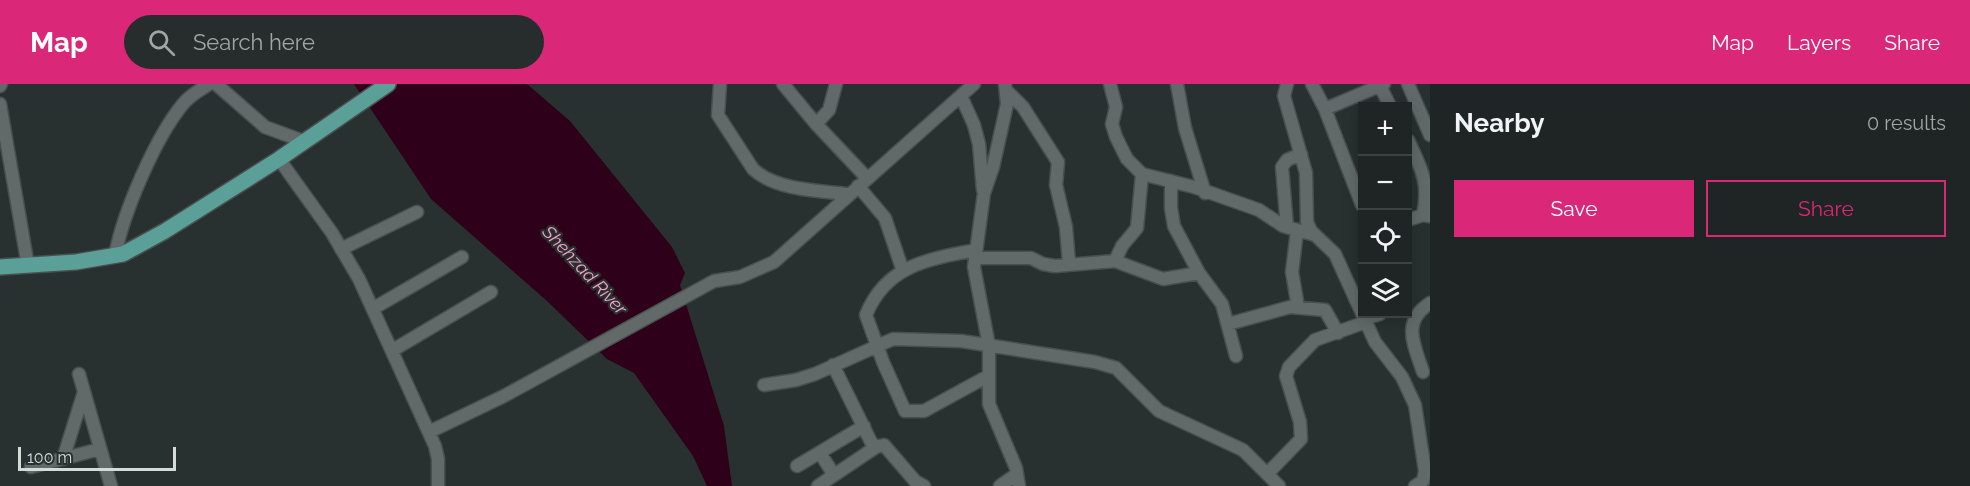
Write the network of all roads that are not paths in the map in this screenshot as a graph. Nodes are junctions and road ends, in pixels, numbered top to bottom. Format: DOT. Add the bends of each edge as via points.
graph roads {
  1 [pos="208,84"];
  2 [pos="216,84"];
  3 [pos="388,84"];
  4 [pos="720,84"];
  5 [pos="783,84"];
  6 [pos="837,84"];
  7 [pos="974,84"];
  8 [pos="1110,84"];
  9 [pos="1177,84"];
  10 [pos="1287,84"];
  11 [pos="1312,84"];
  12 [pos="1408,84"];
  13 [pos="1381,85"];
  14 [pos="1006,87"];
  15 [pos="961,96"];
  16 [pos="1388,102"];
  17 [pos="0,104"];
  18 [pos="1325,109"];
  19 [pos="816,124"];
  20 [pos="1430,135"];
  21 [pos="303,141"];
  22 [pos="1412,151"];
  23 [pos="1301,154"];
  24 [pos="279,159"];
  25 [pos="1142,174"];
  26 [pos="1171,181"];
  27 [pos="858,186"];
  28 [pos="984,192"];
  29 [pos="1206,193"];
  30 [pos="1358,195"];
  31 [pos="417,212"];
  32 [pos="1426,215"];
  33 [pos="1292,229"];
  34 [pos="1315,235"];
  35 [pos="341,249"];
  36 [pos="976,254"];
  37 [pos="115,256"];
  38 [pos="462,257"];
  39 [pos="1115,261"];
  40 [pos="1069,264"];
  41 [pos="28,266"];
  42 [pos="0,267"];
  43 [pos="903,271"];
  44 [pos="1199,273"];
  45 [pos="491,292"];
  46 [pos="1430,303"];
  47 [pos="1298,307"];
  48 [pos="374,308"];
  49 [pos="1412,309"];
  50 [pos="1370,318"];
  51 [pos="1412,318"];
  52 [pos="1365,320"];
  53 [pos="1228,324"];
  54 [pos="1338,333"];
  55 [pos="877,346"];
  56 [pos="989,346"];
  57 [pos="393,350"];
  58 [pos="1236,356"];
  59 [pos="833,365"];
  60 [pos="1423,372"];
  61 [pos="79,374"];
  62 [pos="988,376"];
  63 [pos="764,385"];
  64 [pos="84,391"];
  65 [pos="864,426"];
  66 [pos="429,432"];
  67 [pos="876,447"];
  68 [pos="100,449"];
  69 [pos="820,453"];
  70 [pos="63,459"];
  71 [pos="797,466"];
  72 [pos="31,467"];
  73 [pos="1268,473"];
  74 [pos="834,475"];
  75 [pos="1018,480"];
  76 [pos="1423,482"];
  77 [pos="111,486"];
  78 [pos="438,486"];
  79 [pos="818,486"];
  80 [pos="924,486"];
  81 [pos="1000,486"];
  82 [pos="1279,486"];
  1 -- 37 [label="street" via="189,97 173,118 123,223"];
  2 -- 21 [label="street" via="264,127"];
  3 -- 21 [label="main road"];
  4 -- 27 [label="street" via="718,115 761,176 817,191"];
  5 -- 19 [label="street"];
  6 -- 19 [label="street" via="829,110"];
  7 -- 15 [label="street"];
  8 -- 25 [label="street" via="1116,107 1112,124 1116,137 1127,159"];
  9 -- 29 [label="street" via="1185,128"];
  10 -- 23 [label="street" via="1284,96"];
  11 -- 18 [label="street"];
  12 -- 20 [label="street"];
  13 -- 16 [label="street"];
  13 -- 18 [label="street"];
  14 -- 28 [label="street" via="1002,131"];
  14 -- 40 [label="street" via="1058,162 1056,184"];
  15 -- 27 [label="street"];
  15 -- 28 [label="street" via="979,144"];
  17 -- 41 [label="street"];
  18 -- 30 [label="street"];
  19 -- 27 [label="street"];
  21 -- 24 [label="main road"];
  22 -- 32 [label="street" via="1425,180"];
  23 -- 33 [label="street" via="1282,167"];
  23 -- 34 [label="street" via="1308,188 1307,222"];
  24 -- 35 [label="street"];
  24 -- 37 [label="main road" via="165,231"];
  25 -- 26 [label="street"];
  25 -- 39 [label="street" via="1137,228"];
  26 -- 29 [label="street"];
  26 -- 44 [label="street" via="1174,226"];
  27 -- 43 [label="street" via="885,218"];
  27 -- 66 [label="street" via="774,262 740,277 714,281 483,408"];
  28 -- 36 [label="street"];
  29 -- 33 [label="street" via="1259,210"];
  31 -- 35 [label="street"];
  33 -- 34 [label="street"];
  33 -- 47 [label="street" via="1292,272"];
  34 -- 52 [label="street" via="1335,254"];
  35 -- 48 [label="street"];
  36 -- 40 [label="street"];
  36 -- 43 [label="street" via="919,262"];
  36 -- 56 [label="street" via="974,267"];
  37 -- 41 [label="main road"];
  38 -- 48 [label="street"];
  39 -- 40 [label="street"];
  39 -- 44 [label="street" via="1154,277"];
  41 -- 42 [label="main road"];
  43 -- 55 [label="street" via="878,291 866,315"];
  44 -- 53 [label="street" via="1222,304"];
  45 -- 57 [label="street"];
  46 -- 49 [label="street"];
  47 -- 53 [label="street"];
  47 -- 54 [label="street" via="1325,310"];
  48 -- 57 [label="street"];
  50 -- 52 [label="street"];
  51 -- 60 [label="street"];
  52 -- 54 [label="street"];
  52 -- 76 [label="street" via="1415,405 1425,471"];
  53 -- 58 [label="street"];
  54 -- 73 [label="street" via="1309,344 1289,367 1286,376 1301,439"];
  55 -- 56 [label="street" via="900,339"];
  55 -- 59 [label="street"];
  55 -- 62 [label="street" via="896,395 908,413 938,405"];
  56 -- 62 [label="street"];
  56 -- 73 [label="street" via="1116,368 1159,411 1243,450"];
  57 -- 66 [label="street"];
  59 -- 63 [label="street" via="796,380"];
  59 -- 65 [label="street"];
  61 -- 64 [label="street"];
  62 -- 75 [label="street" via="989,404"];
  64 -- 68 [label="street"];
  64 -- 70 [label="street"];
  65 -- 67 [label="street"];
  65 -- 69 [label="street"];
  66 -- 78 [label="street" via="438,459"];
  67 -- 74 [label="street"];
  67 -- 80 [label="street" via="884,445"];
  68 -- 70 [label="street"];
  68 -- 77 [label="street"];
  69 -- 71 [label="street"];
  69 -- 74 [label="street"];
  70 -- 72 [label="street"];
  73 -- 82 [label="street"];
  74 -- 79 [label="street"];
  75 -- 81 [label="street"];
}
